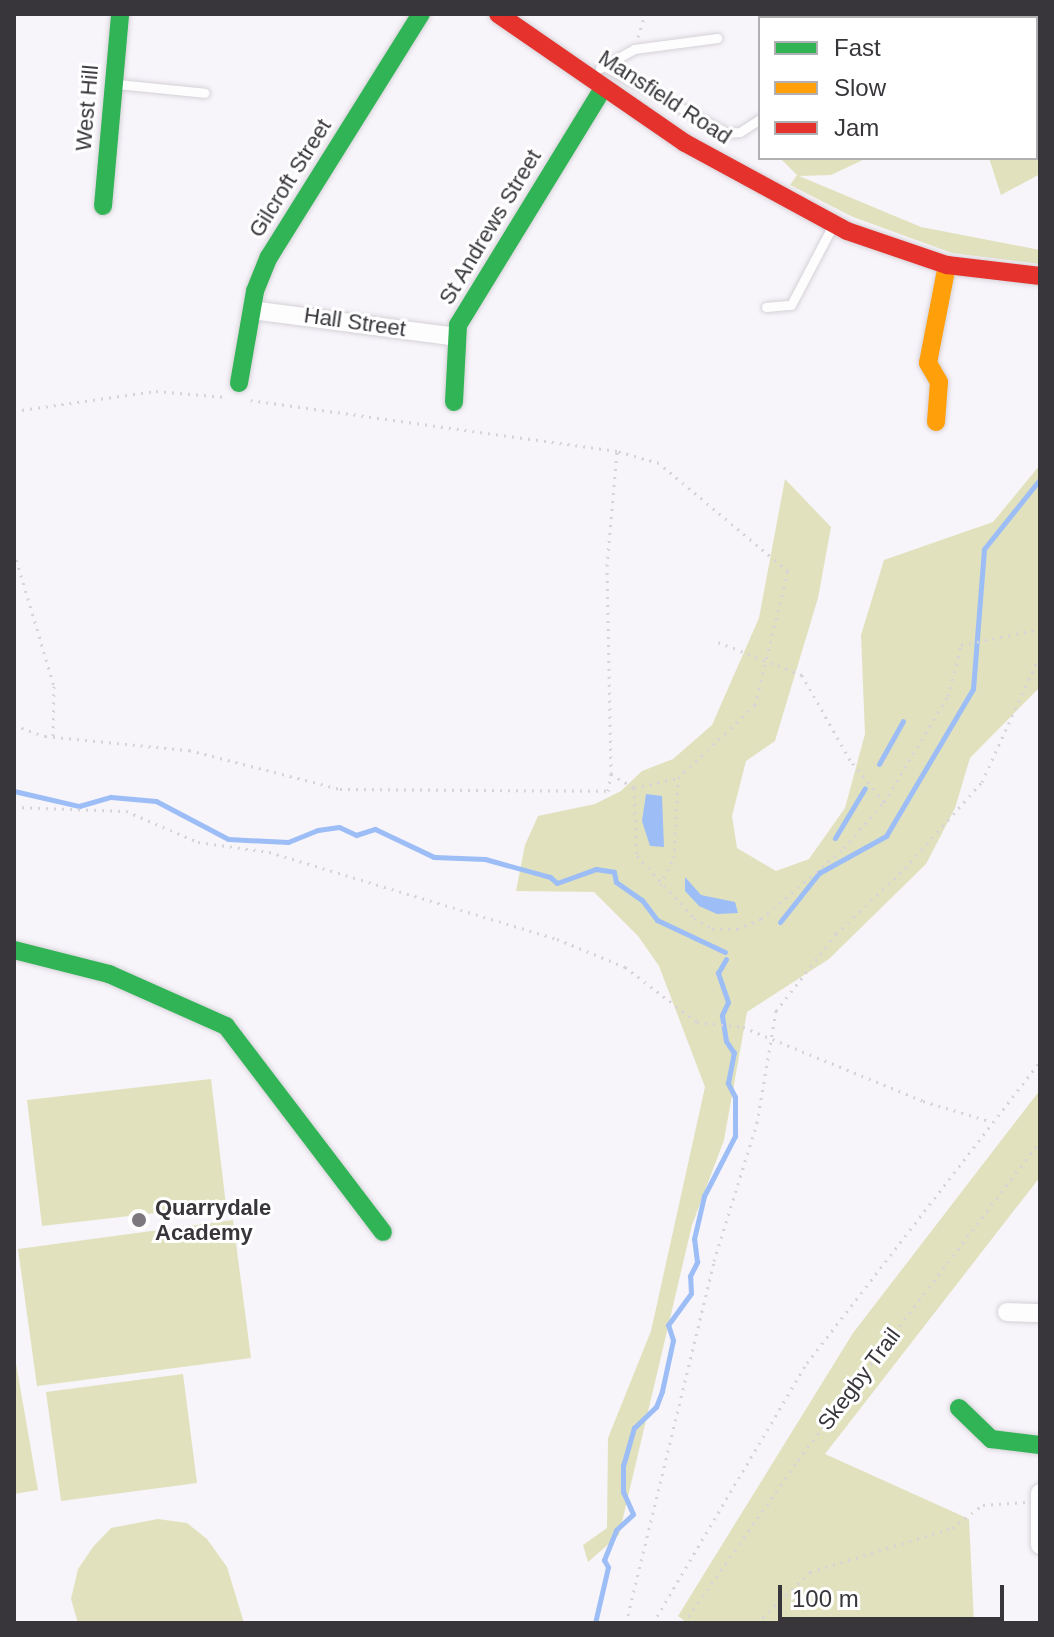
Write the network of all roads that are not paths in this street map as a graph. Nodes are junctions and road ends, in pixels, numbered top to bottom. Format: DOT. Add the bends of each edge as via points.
graph roads {
  1 [pos="120,14"];
  2 [pos="421,14"];
  3 [pos="498,14"];
  4 [pos="717,38"];
  5 [pos="604,66"];
  6 [pos="586,75"];
  7 [pos="113,84"];
  8 [pos="603,88"];
  9 [pos="205,93"];
  10 [pos="758,120"];
  11 [pos="103,206"];
  12 [pos="834,224"];
  13 [pos="947,265"];
  14 [pos="1040,276"];
  15 [pos="766,307"];
  16 [pos="252,310"];
  17 [pos="457,337"];
  18 [pos="239,383"];
  19 [pos="454,402"];
  20 [pos="936,422"];
  21 [pos="14,950"];
  22 [pos="383,1232"];
  23 [pos="1007,1312"];
  24 [pos="1040,1313"];
  25 [pos="959,1419"];
  26 [pos="1040,1445"];
  27 [pos="1039,1497"];
  28 [pos="1040,1545"];
  1 -- 7 [label="street, West Hill"];
  2 -- 16 [label="street, Gilcroft Street" via="269,257"];
  3 -- 6 [label="street, Mansfield Road"];
  4 -- 5 [label="lane" via="634,49"];
  5 -- 6 [label="lane"];
  5 -- 10 [label="lane" via="727,133 740,132"];
  6 -- 8 [label="street, Mansfield Road"];
  7 -- 9 [label="lane"];
  7 -- 11 [label="street, West Hill"];
  8 -- 12 [label="street, Mansfield Road" via="685,143"];
  8 -- 17 [label="street, St Andrews Street" via="458,325"];
  12 -- 13 [label="street, Mansfield Road"];
  12 -- 15 [label="lane" via="791,305"];
  13 -- 14 [label="street, Mansfield Road"];
  13 -- 20 [label="street" via="928,363 939,382"];
  16 -- 17 [label="street, Hall Street"];
  16 -- 18 [label="street, Gilcroft Street"];
  17 -- 19 [label="street, St Andrews Street"];
  21 -- 22 [label="street" via="109,974 226,1026"];
  23 -- 24 [label="street"];
  25 -- 26 [label="street" via="991,1439"];
  27 -- 28 [label="street"];
}
